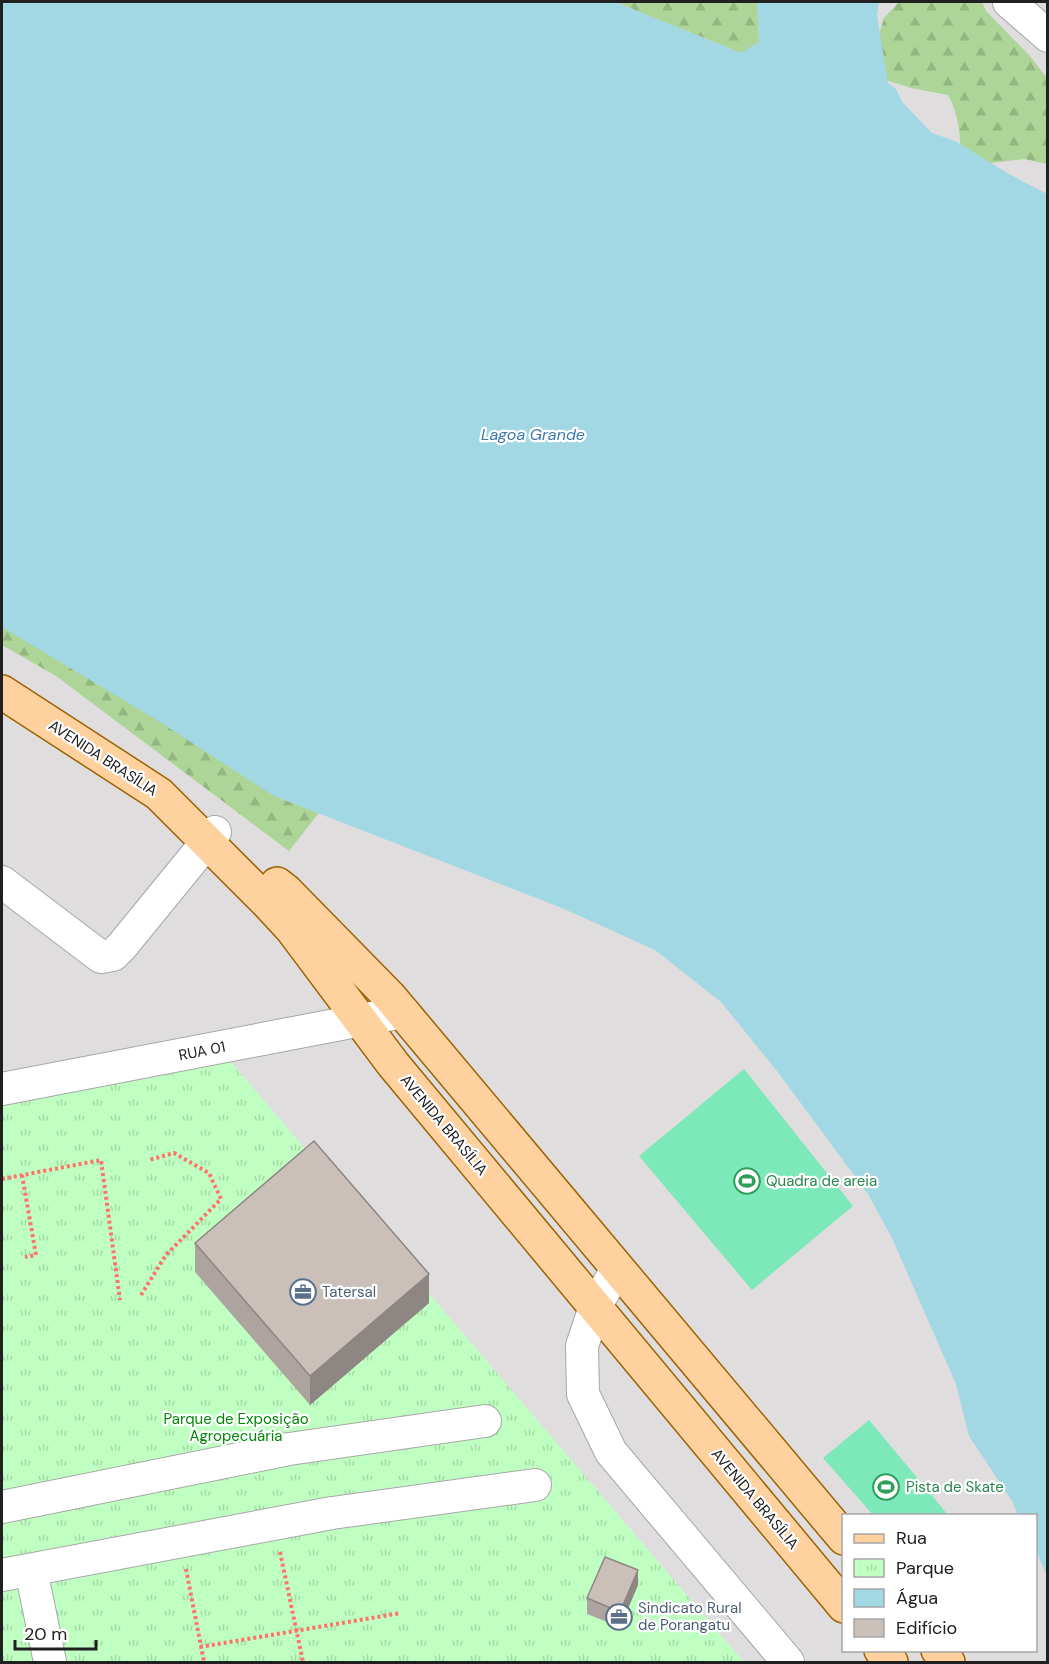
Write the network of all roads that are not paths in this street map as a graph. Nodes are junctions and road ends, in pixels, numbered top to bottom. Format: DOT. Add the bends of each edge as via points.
graph roads {
  1 [pos="1009,2"];
  2 [pos="1047,36"];
  3 [pos="2,692"];
  4 [pos="211,837"];
  5 [pos="2,882"];
  6 [pos="397,1005"];
  7 [pos="360,1021"];
  8 [pos="433,1048"];
  9 [pos="393,1064"];
  10 [pos="2,1089"];
  11 [pos="545,1183"];
  12 [pos="513,1207"];
  13 [pos="617,1269"];
  14 [pos="595,1307"];
  15 [pos="485,1421"];
  16 [pos="748,1424"];
  17 [pos="713,1448"];
  18 [pos="535,1485"];
  19 [pos="2,1507"];
  20 [pos="842,1537"];
  21 [pos="16,1572"];
  22 [pos="842,1605"];
  23 [pos="50,1662"];
  24 [pos="788,1662"];
  1 -- 2 [label="street"];
  3 -- 4 [label="main road, AVENIDA BRASÍLIA" via="159,794"];
  4 -- 5 [label="street" via="113,956 101,957"];
  4 -- 6 [label="main road" via="286,891"];
  4 -- 7 [label="main road, AVENIDA BRASÍLIA" via="292,929"];
  6 -- 7 [label="street, RUA 01"];
  6 -- 8 [label="main road"];
  7 -- 9 [label="main road, AVENIDA BRASÍLIA"];
  7 -- 10 [label="street, RUA 01"];
  8 -- 9 [label="main road"];
  8 -- 11 [label="main road"];
  9 -- 12 [label="main road, AVENIDA BRASÍLIA"];
  11 -- 12 [label="main road"];
  11 -- 13 [label="main road"];
  12 -- 14 [label="main road, AVENIDA BRASÍLIA"];
  13 -- 14 [label="street"];
  13 -- 16 [label="main road"];
  14 -- 17 [label="main road, AVENIDA BRASÍLIA"];
  14 -- 24 [label="street" via="582,1346 583,1394 611,1452"];
  15 -- 19 [label="street" via="289,1449"];
  16 -- 17 [label="main road"];
  16 -- 20 [label="main road"];
  17 -- 22 [label="main road, AVENIDA BRASÍLIA"];
  18 -- 21 [label="street" via="332,1513"];
  21 -- 23 [label="street"];
}
